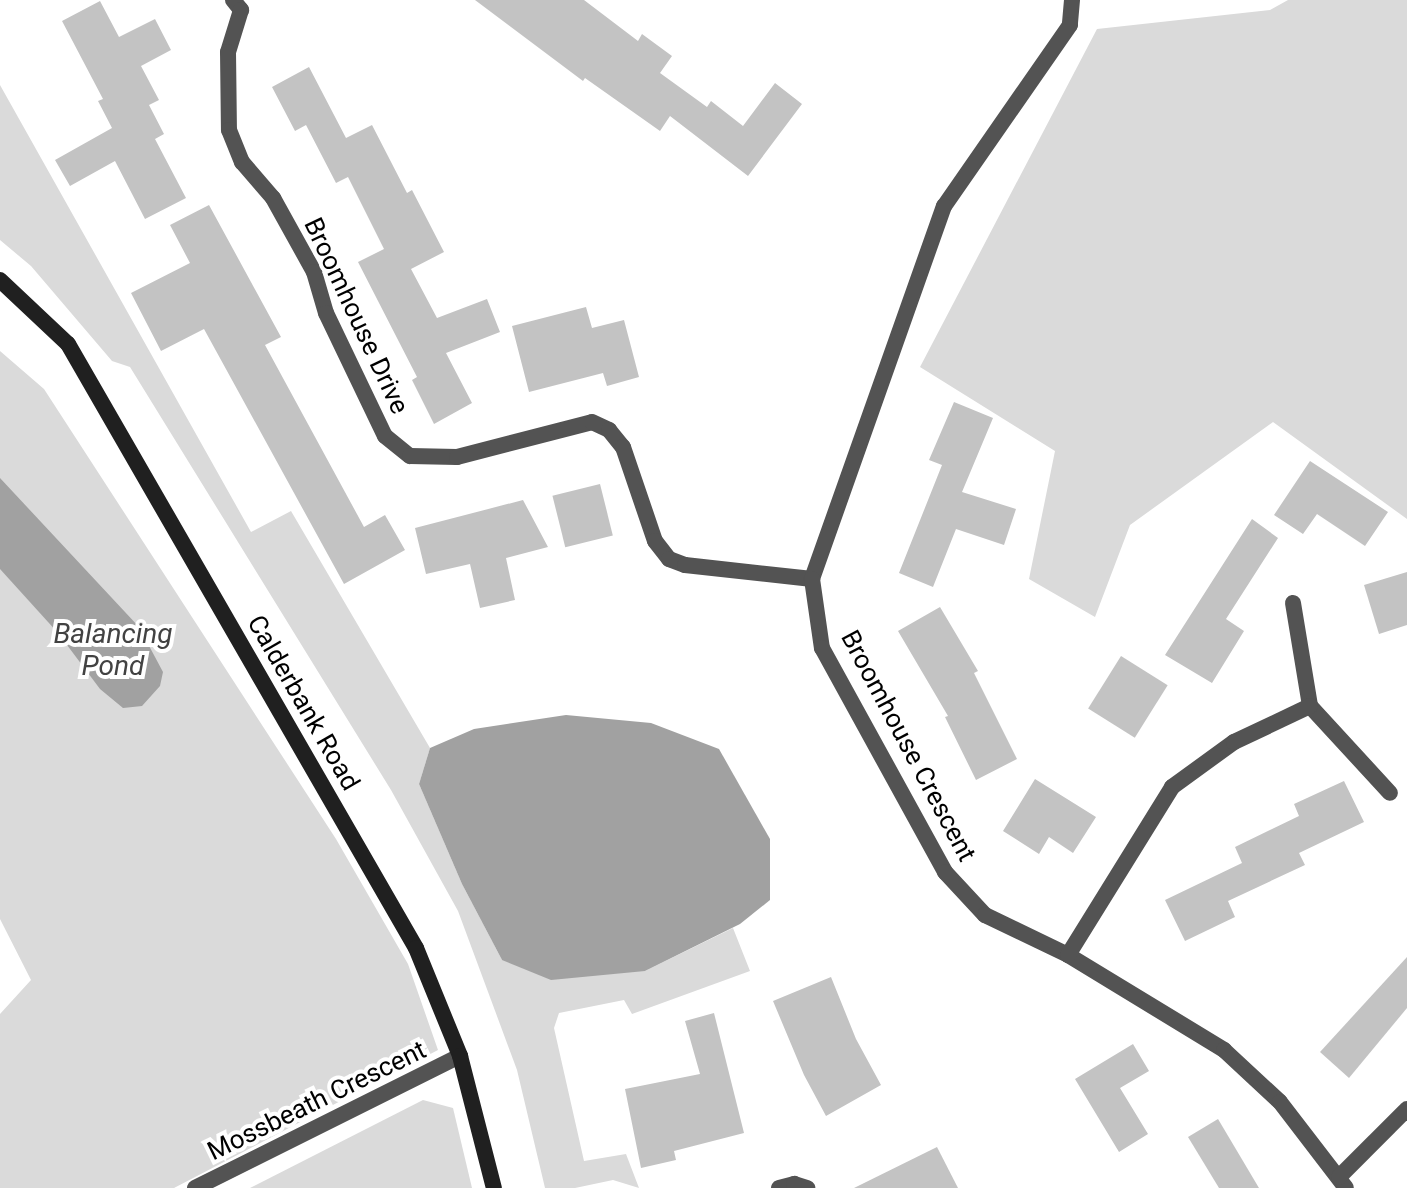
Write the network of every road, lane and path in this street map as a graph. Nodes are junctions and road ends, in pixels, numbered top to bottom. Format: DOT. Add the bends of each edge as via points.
graph roads {
  1 [pos="233,0"];
  2 [pos="1072,0"];
  3 [pos="0,280"];
  4 [pos="812,579"];
  5 [pos="1293,603"];
  6 [pos="1310,706"];
  7 [pos="1390,793"];
  8 [pos="1068,955"];
  9 [pos="460,1056"];
  10 [pos="1407,1109"];
  11 [pos="1342,1182"];
  12 [pos="195,1188"];
  13 [pos="494,1188"];
  14 [pos="779,1188"];
  15 [pos="807,1188"];
  1 -- 4 [label="street, Broomhouse Drive" via="241,10 228,52 229,130 242,162 273,198 314,272 326,313 385,436 410,456 457,457 592,422 609,430 623,447 655,541 669,559"];
  2 -- 4 [label="street, Broomhouse Crescent" via="1070,25 944,206"];
  3 -- 9 [label="street, Calderbank Road" via="68,344 416,948"];
  4 -- 8 [label="street, Broomhouse Crescent" via="822,648 945,872 985,915"];
  5 -- 6 [label="street"];
  6 -- 7 [label="street"];
  6 -- 8 [label="street" via="1234,742 1172,787"];
  8 -- 11 [label="street, Broomhouse Crescent" via="1224,1050 1280,1102"];
  9 -- 12 [label="street, Mossbeath Crescent"];
  9 -- 13 [label="street, Calderbank Road"];
  10 -- 11 [label="street"];
  14 -- 15 [label="street"];
}
